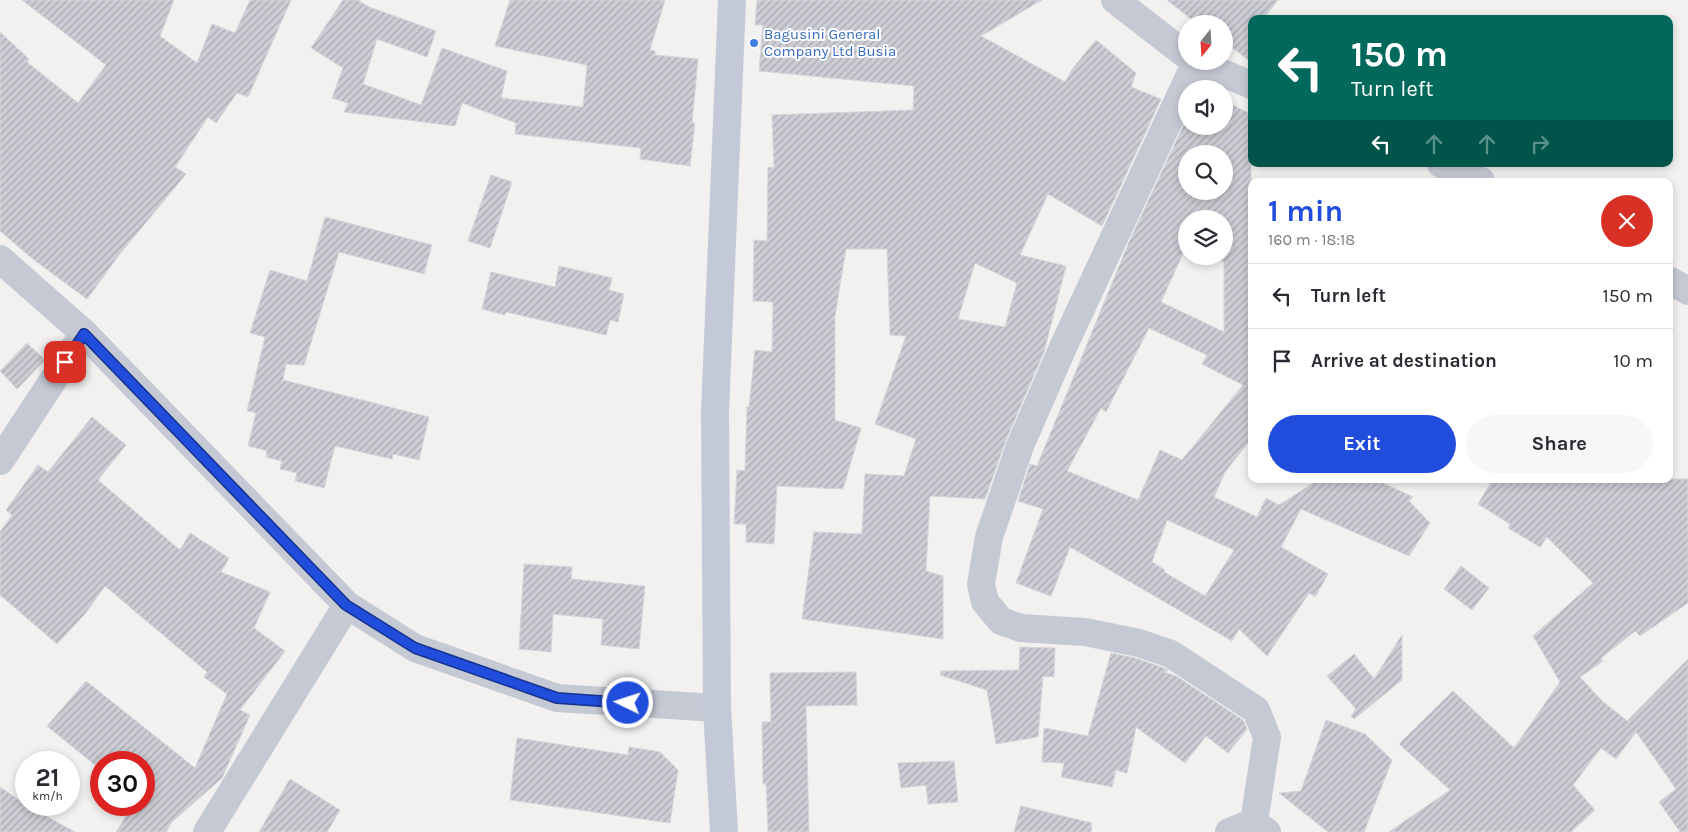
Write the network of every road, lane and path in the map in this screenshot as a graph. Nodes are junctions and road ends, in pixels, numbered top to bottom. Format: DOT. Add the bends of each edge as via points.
graph roads {
  1 [pos="732,0"];
  2 [pos="1115,0"];
  3 [pos="1178,48"];
  4 [pos="1187,70"];
  5 [pos="1217,70"];
  6 [pos="1248,84"];
  7 [pos="1448,167"];
  8 [pos="1474,178"];
  9 [pos="0,258"];
  10 [pos="1673,283"];
  11 [pos="1688,292"];
  12 [pos="84,334"];
  13 [pos="0,461"];
  14 [pos="346,605"];
  15 [pos="717,708"];
  16 [pos="1260,827"];
  17 [pos="207,832"];
  18 [pos="724,832"];
  19 [pos="1229,832"];
  1 -- 15 [label="main road" via="715,412"];
  2 -- 3 [label="street"];
  4 -- 16 [label="street" via="1020,446 989,537 981,584 985,602 1001,621 1021,628 1085,632 1139,643 1171,654 1256,710 1267,737"];
  5 -- 6 [label="street"];
  7 -- 8 [label="street"];
  9 -- 12 [label="street"];
  10 -- 11 [label="street"];
  12 -- 13 [label="street"];
  12 -- 14 [label="street"];
  14 -- 15 [label="street" via="415,648 557,698"];
  14 -- 17 [label="street"];
  15 -- 18 [label="main road"];
  16 -- 19 [label="street"];
}
